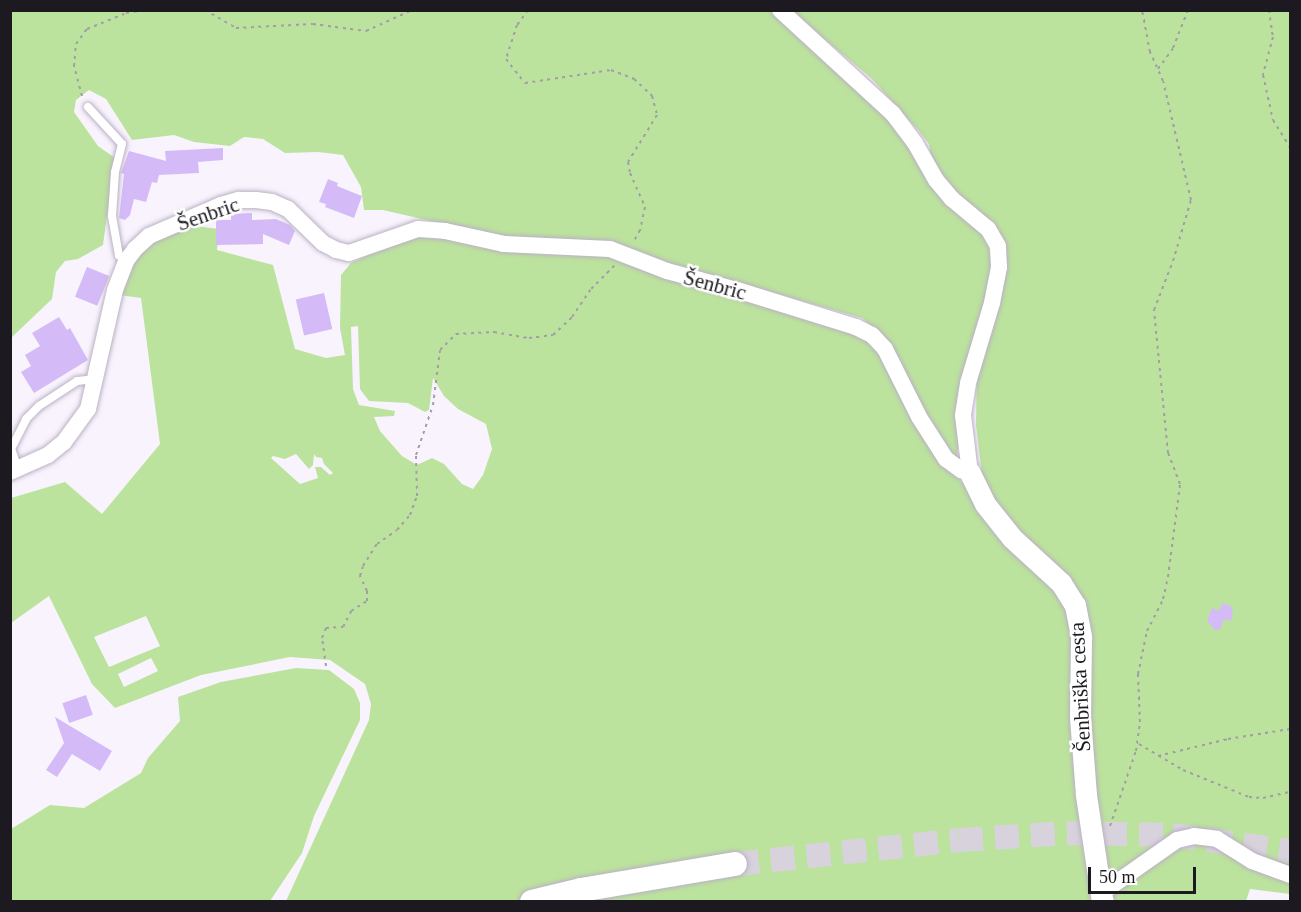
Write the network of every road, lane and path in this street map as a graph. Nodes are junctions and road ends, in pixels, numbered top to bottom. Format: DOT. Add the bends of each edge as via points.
graph roads {
  1 [pos="144,10"];
  2 [pos="205,10"];
  3 [pos="412,10"];
  4 [pos="528,10"];
  5 [pos="780,10"];
  6 [pos="1142,10"];
  7 [pos="1188,10"];
  8 [pos="1269,10"];
  9 [pos="1158,70"];
  10 [pos="88,107"];
  11 [pos="1290,147"];
  12 [pos="627,255"];
  13 [pos="126,261"];
  14 [pos="96,379"];
  15 [pos="14,471"];
  16 [pos="970,472"];
  17 [pos="326,666"];
  18 [pos="1290,729"];
  19 [pos="1137,744"];
  20 [pos="1157,756"];
  21 [pos="1290,792"];
  22 [pos="1107,836"];
  23 [pos="735,864"];
  24 [pos="1290,875"];
  25 [pos="1104,898"];
  26 [pos="532,902"];
  1 -- 10 [label="path" via="87,29 76,44 74,66"];
  2 -- 3 [label="path" via="236,28 313,24 366,31"];
  4 -- 12 [label="path" via="517,25 506,59 525,83 611,70 634,79 652,96 657,115 628,162 645,207 640,230"];
  5 -- 16 [label="street" via="892,113 952,199 988,229 998,246 999,267 992,303 968,382 963,415"];
  6 -- 9 [label="path" via="1150,52"];
  7 -- 9 [label="path" via="1173,48"];
  8 -- 11 [label="path" via="1273,37 1263,75 1273,120"];
  9 -- 19 [label="path" via="1191,200 1154,310 1168,453 1180,484 1168,577 1147,631 1138,674"];
  10 -- 13 [label="lane" via="122,144 111,216 118,255"];
  12 -- 13 [label="street, Šenbric" via="584,246 504,244 418,229 349,253 323,243 288,209 272,202 238,200 150,236"];
  12 -- 16 [label="street, Šenbric" via="667,272 737,290 872,335 885,349 931,439 946,459"];
  12 -- 17 [label="path" via="604,274 573,316 553,335 530,338 494,332 456,334 440,350 433,405 416,455 417,496 410,515 377,544 363,566 360,576 367,601 351,611 343,627 326,628 321,638"];
  13 -- 14 [label="street, Šenbric" via="115,290"];
  14 -- 15 [label="street, Šenbric" via="88,409 64,442 48,455"];
  14 -- 15 [label="lane" via="77,381 26,419 11,449"];
  16 -- 25 [label="street, Šenbriška cesta" via="985,504 1012,538 1061,584 1075,605 1081,637 1080,717 1086,795"];
  18 -- 20 [label="path"];
  19 -- 20 [label="path"];
  19 -- 22 [label="path"];
  20 -- 21 [label="path" via="1249,797"];
  23 -- 26 [label="main road"];
  24 -- 25 [label="street" via="1252,861 1217,839 1194,836 1177,840"];
}
